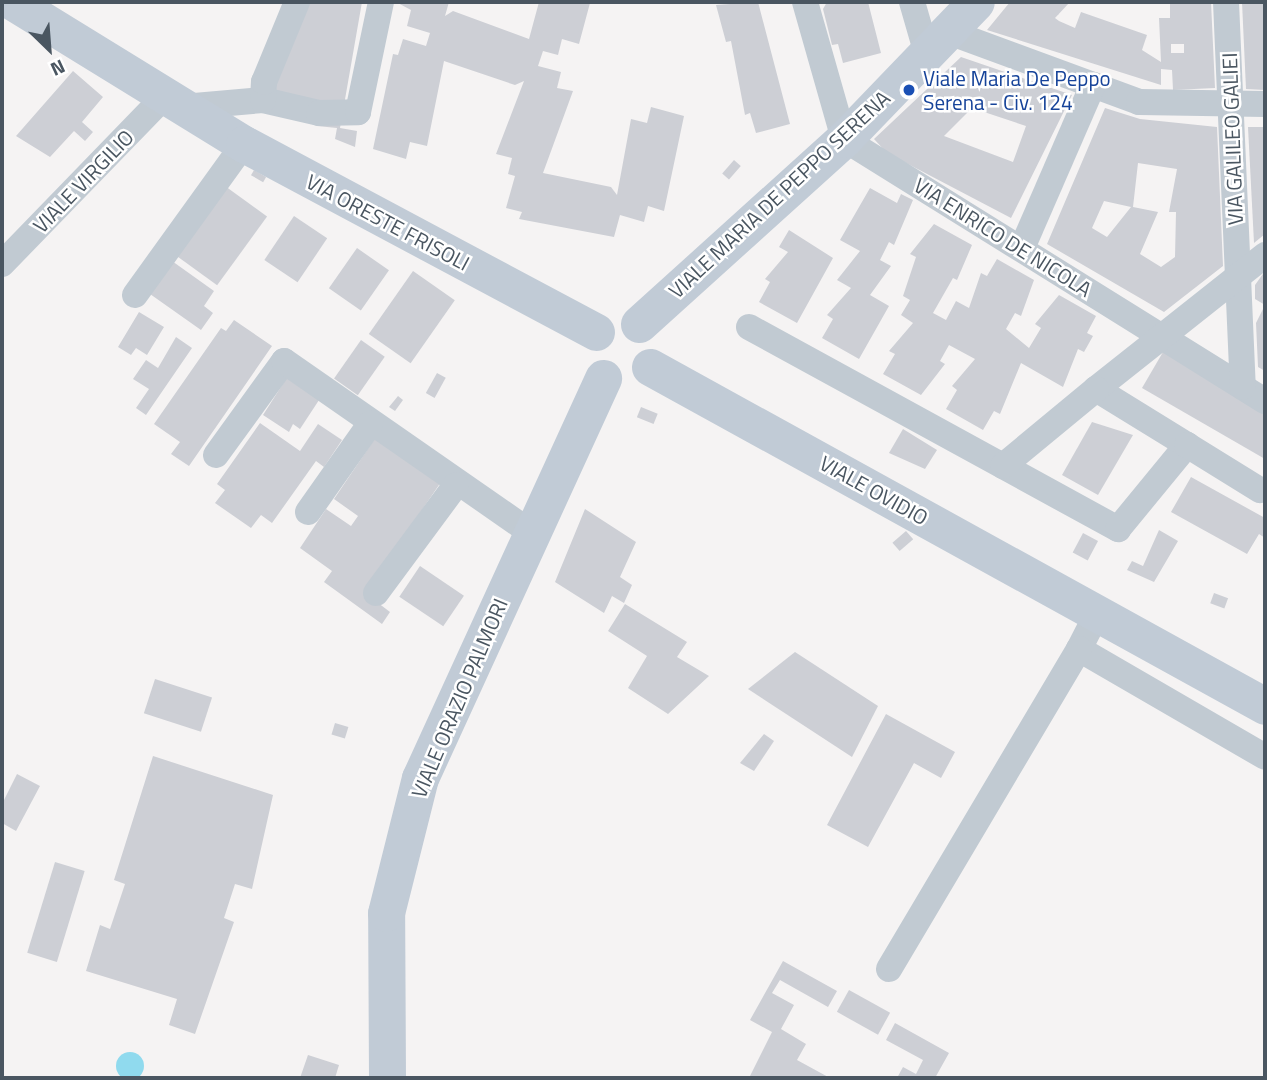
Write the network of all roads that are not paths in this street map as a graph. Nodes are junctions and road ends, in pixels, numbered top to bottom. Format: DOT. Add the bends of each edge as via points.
graph roads {
  1 [pos="13,2"];
  2 [pos="297,2"];
  3 [pos="381,2"];
  4 [pos="805,2"];
  5 [pos="912,2"];
  6 [pos="976,2"];
  7 [pos="1226,2"];
  8 [pos="938,43"];
  9 [pos="1093,85"];
  10 [pos="263,100"];
  11 [pos="174,102"];
  12 [pos="1231,103"];
  13 [pos="1265,104"];
  14 [pos="844,139"];
  15 [pos="244,144"];
  16 [pos="1022,248"];
  17 [pos="1265,255"];
  18 [pos="2,264"];
  19 [pos="1238,276"];
  20 [pos="135,295"];
  21 [pos="639,324"];
  22 [pos="749,327"];
  23 [pos="596,331"];
  24 [pos="1161,336"];
  25 [pos="650,367"];
  26 [pos="603,378"];
  27 [pos="1096,389"];
  28 [pos="1254,394"];
  29 [pos="370,424"];
  30 [pos="1187,445"];
  31 [pos="216,455"];
  32 [pos="1003,466"];
  33 [pos="456,485"];
  34 [pos="1260,490"];
  35 [pos="308,512"];
  36 [pos="530,532"];
  37 [pos="376,593"];
  38 [pos="1098,612"];
  39 [pos="1079,649"];
  40 [pos="1265,706"];
  41 [pos="1265,757"];
  42 [pos="889,969"];
  43 [pos="387,1078"];
  1 -- 11 [label="main road, VIA ORESTE FRISOLI"];
  2 -- 10 [label="street" via="264,82"];
  3 -- 10 [label="street" via="358,112 319,113"];
  4 -- 14 [label="street"];
  5 -- 8 [label="street"];
  6 -- 8 [label="main road, VIALE MARIA DE PEPPO SERENA"];
  7 -- 12 [label="street, VIA GALILEO GALIEI"];
  8 -- 9 [label="street"];
  8 -- 14 [label="main road, VIALE MARIA DE PEPPO SERENA"];
  9 -- 12 [label="street" via="1139,102"];
  9 -- 16 [label="street"];
  10 -- 11 [label="street"];
  11 -- 15 [label="main road, VIA ORESTE FRISOLI"];
  11 -- 18 [label="street, VIALE VIRGILIO"];
  12 -- 13 [label="street"];
  12 -- 19 [label="street, VIA GALILEO GALIEI"];
  14 -- 16 [label="street, VIA ENRICO DE NICOLA"];
  14 -- 21 [label="main road, VIALE MARIA DE PEPPO SERENA"];
  15 -- 20 [label="street"];
  15 -- 23 [label="main road, VIA ORESTE FRISOLI"];
  16 -- 24 [label="street, VIA ENRICO DE NICOLA"];
  17 -- 19 [label="street"];
  19 -- 24 [label="street"];
  19 -- 28 [label="street, VIA GALILEO GALIEI"];
  21 -- 23 [label="main road" via="618,320"];
  21 -- 25 [label="main road" via="653,342"];
  22 -- 32 [label="street"];
  23 -- 26 [label="main road" via="589,355"];
  24 -- 27 [label="street"];
  24 -- 28 [label="street, VIA ENRICO DE NICOLA"];
  25 -- 26 [label="main road" via="625,384"];
  25 -- 38 [label="main road, VIALE OVIDIO"];
  26 -- 36 [label="main road, VIALE ORAZIO PALMORI"];
  27 -- 30 [label="street"];
  27 -- 32 [label="street"];
  29 -- 31 [label="street" via="284,361"];
  29 -- 33 [label="street"];
  29 -- 35 [label="street"];
  30 -- 32 [label="street" via="1118,529"];
  30 -- 34 [label="street"];
  33 -- 36 [label="street"];
  33 -- 37 [label="street"];
  36 -- 43 [label="main road, VIALE ORAZIO PALMORI" via="416,792 386,913"];
  38 -- 39 [label="street"];
  38 -- 40 [label="main road, VIALE OVIDIO"];
  39 -- 41 [label="street"];
  39 -- 42 [label="street"];
}
